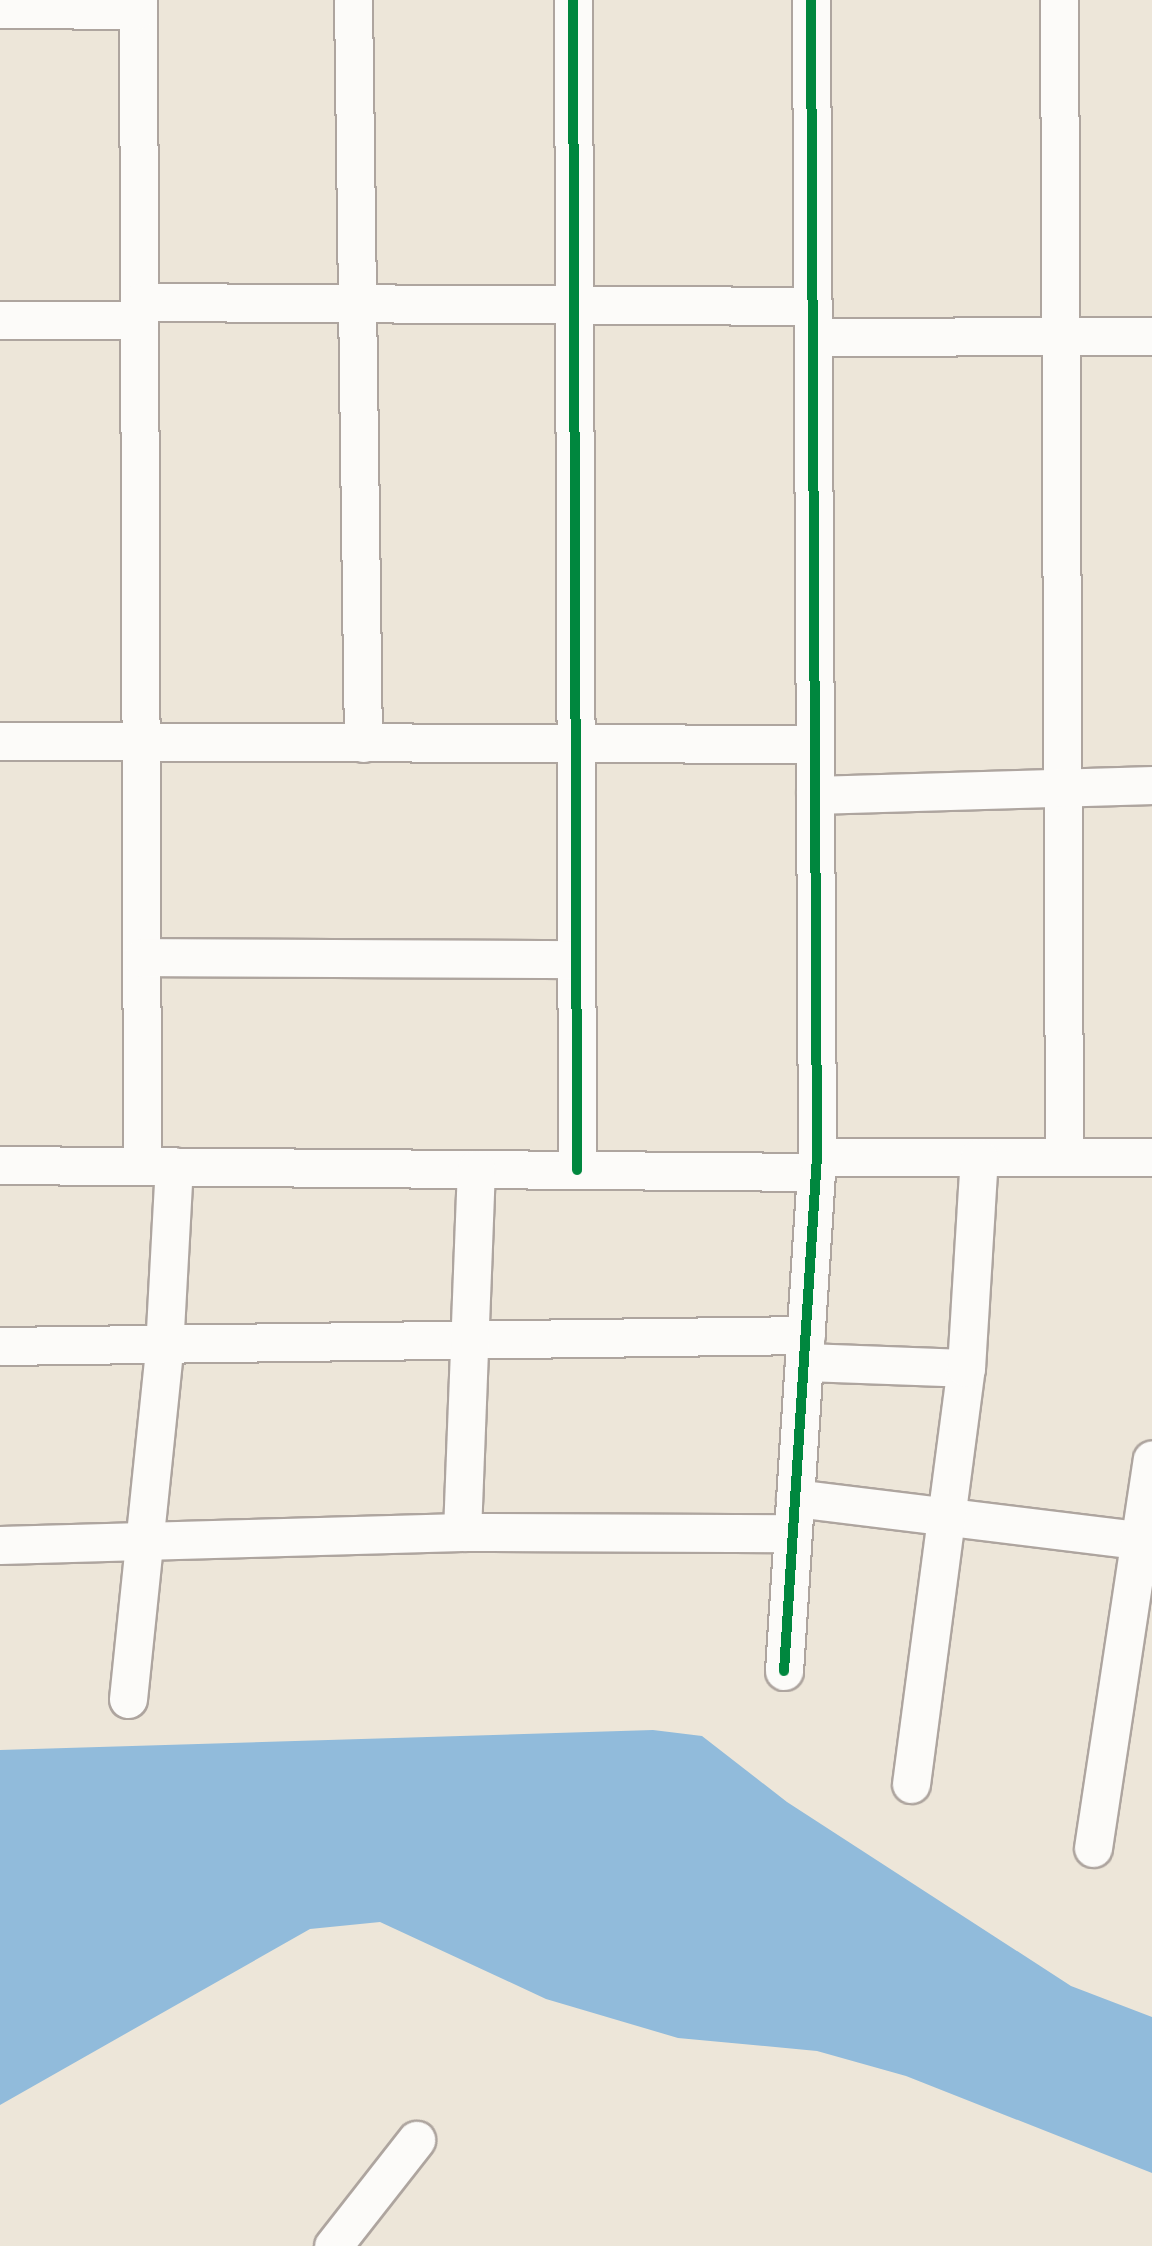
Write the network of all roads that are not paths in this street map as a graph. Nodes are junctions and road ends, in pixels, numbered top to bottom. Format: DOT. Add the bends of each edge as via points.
graph roads {
  1 [pos="353,0"];
  2 [pos="573,0"];
  3 [pos="811,0"];
  4 [pos="1059,0"];
  5 [pos="138,5"];
  6 [pos="0,9"];
  7 [pos="356,303"];
  8 [pos="574,304"];
  9 [pos="140,311"];
  10 [pos="0,320"];
  11 [pos="813,322"];
  12 [pos="1061,336"];
  13 [pos="1152,336"];
  14 [pos="0,741"];
  15 [pos="141,742"];
  16 [pos="363,743"];
  17 [pos="575,743"];
  18 [pos="815,744"];
  19 [pos="1152,785"];
  20 [pos="1062,787"];
  21 [pos="815,795"];
  22 [pos="142,957"];
  23 [pos="576,959"];
  24 [pos="979,1157"];
  25 [pos="1064,1157"];
  26 [pos="1152,1157"];
  27 [pos="817,1164"];
  28 [pos="0,1165"];
  29 [pos="158,1166"];
  30 [pos="476,1169"];
  31 [pos="577,1170"];
  32 [pos="470,1335"];
  33 [pos="0,1346"];
  34 [pos="164,1349"];
  35 [pos="805,1349"];
  36 [pos="966,1368"];
  37 [pos="1152,1459"];
  38 [pos="794,1515"];
  39 [pos="946,1517"];
  40 [pos="462,1532"];
  41 [pos="1146,1541"];
  42 [pos="145,1544"];
  43 [pos="0,1545"];
  44 [pos="784,1671"];
  45 [pos="128,1699"];
  46 [pos="911,1784"];
  47 [pos="1093,1847"];
  48 [pos="416,2140"];
  49 [pos="333,2246"];
  1 -- 7 [label="street"];
  2 -- 8 [label="street"];
  3 -- 11 [label="street"];
  4 -- 12 [label="street"];
  5 -- 6 [label="street"];
  5 -- 9 [label="street"];
  7 -- 8 [label="street"];
  7 -- 9 [label="street"];
  7 -- 16 [label="street"];
  8 -- 11 [label="street"];
  8 -- 17 [label="street"];
  9 -- 10 [label="street"];
  9 -- 15 [label="street"];
  11 -- 12 [label="street"];
  11 -- 18 [label="street"];
  12 -- 13 [label="street"];
  12 -- 20 [label="street"];
  14 -- 15 [label="street"];
  15 -- 16 [label="street"];
  15 -- 22 [label="street"];
  16 -- 17 [label="street"];
  17 -- 18 [label="street"];
  17 -- 23 [label="street"];
  18 -- 21 [label="street"];
  19 -- 20 [label="street"];
  20 -- 21 [label="street"];
  20 -- 25 [label="street"];
  21 -- 27 [label="street"];
  22 -- 23 [label="street"];
  22 -- 29 [label="street"];
  23 -- 31 [label="street"];
  24 -- 25 [label="street"];
  24 -- 27 [label="street"];
  24 -- 36 [label="street"];
  25 -- 26 [label="street"];
  27 -- 31 [label="street"];
  27 -- 35 [label="street"];
  28 -- 29 [label="street"];
  29 -- 30 [label="street"];
  29 -- 34 [label="street"];
  30 -- 31 [label="street"];
  30 -- 32 [label="street"];
  32 -- 34 [label="street"];
  32 -- 35 [label="street"];
  32 -- 40 [label="street"];
  33 -- 34 [label="street"];
  34 -- 42 [label="street"];
  35 -- 36 [label="street"];
  35 -- 38 [label="street"];
  36 -- 39 [label="street"];
  37 -- 41 [label="street"];
  38 -- 39 [label="street"];
  38 -- 40 [label="street"];
  38 -- 44 [label="street"];
  39 -- 41 [label="street"];
  39 -- 46 [label="street"];
  40 -- 42 [label="street"];
  41 -- 47 [label="street"];
  42 -- 43 [label="street"];
  42 -- 45 [label="street"];
  48 -- 49 [label="street"];
}
